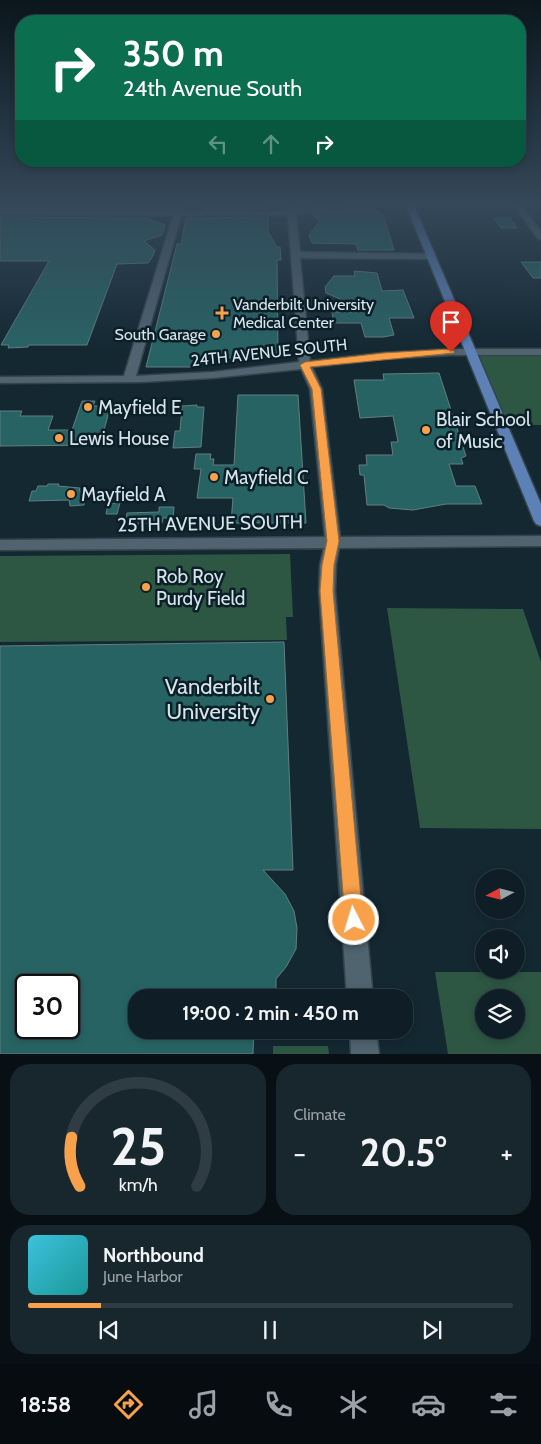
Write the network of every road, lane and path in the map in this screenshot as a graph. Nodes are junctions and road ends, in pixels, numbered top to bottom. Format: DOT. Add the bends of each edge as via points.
graph roads {
  1 [pos="167,252"];
  2 [pos="295,252"];
  3 [pos="428,252"];
  4 [pos="295,256"];
  5 [pos="430,256"];
  6 [pos="470,352"];
  7 [pos="541,352"];
  8 [pos="305,365"];
  9 [pos="129,379"];
  10 [pos="0,380"];
  11 [pos="541,521"];
  12 [pos="333,541"];
  13 [pos="541,541"];
  14 [pos="0,545"];
  15 [pos="359,989"];
  16 [pos="364,1039"];
  17 [pos="365,1054"];
  1 -- 9 [label="street"];
  2 -- 4 [label="street"];
  3 -- 5 [label="main road"];
  4 -- 5 [label="street"];
  4 -- 8 [label="street"];
  5 -- 6 [label="main road"];
  6 -- 7 [label="street, 24TH AVENUE SOUTH"];
  6 -- 8 [label="street, 24TH AVENUE SOUTH" via="383,356"];
  6 -- 11 [label="main road"];
  8 -- 9 [label="street, 24TH AVENUE SOUTH" via="213,375"];
  8 -- 12 [label="street" via="316,389"];
  9 -- 10 [label="street, 24TH AVENUE SOUTH"];
  12 -- 13 [label="street, 25TH AVENUE SOUTH"];
  12 -- 14 [label="street, 25TH AVENUE SOUTH"];
  12 -- 15 [label="street" via="327,591"];
  16 -- 17 [label="street"];
}
